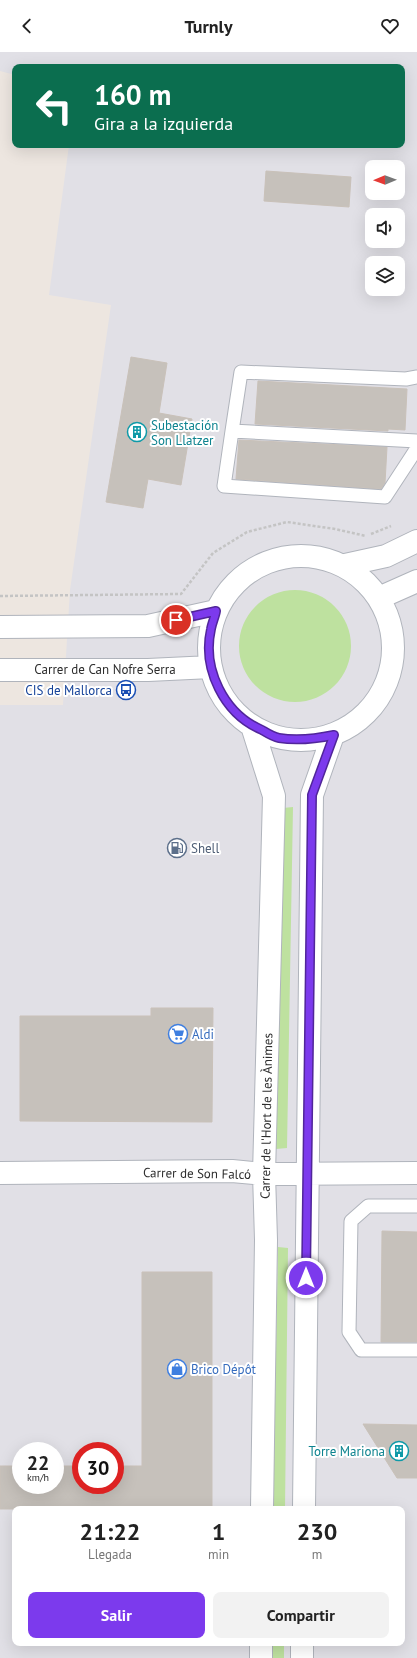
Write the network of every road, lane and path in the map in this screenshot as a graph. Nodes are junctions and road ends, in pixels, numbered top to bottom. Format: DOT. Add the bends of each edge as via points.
graph roads {
  1 [pos="417,377"];
  2 [pos="232,431"];
  3 [pos="417,441"];
  4 [pos="417,448"];
  5 [pos="395,524"];
  6 [pos="417,541"];
  7 [pos="344,565"];
  8 [pos="417,581"];
  9 [pos="0,596"];
  10 [pos="381,597"];
  11 [pos="216,611"];
  12 [pos="0,627"];
  13 [pos="211,667"];
  14 [pos="0,670"];
  15 [pos="252,726"];
  16 [pos="334,735"];
  17 [pos="0,1173"];
  18 [pos="417,1173"];
  19 [pos="264,1174"];
  20 [pos="306,1174"];
  21 [pos="417,1206"];
  22 [pos="417,1350"];
  23 [pos="262,1506"];
  24 [pos="304,1506"];
  25 [pos="261,1646"];
  26 [pos="302,1646"];
  27 [pos="261,1658"];
  28 [pos="302,1658"];
  1 -- 2 [label="lane" via="406,379 241,372"];
  2 -- 3 [label="lane"];
  2 -- 4 [label="lane" via="224,486 385,497"];
  5 -- 9 [label="path" via="366,536 287,522 247,532 213,553 181,594"];
  6 -- 7 [label="street" via="386,556"];
  7 -- 10 [label="street"];
  7 -- 11 [label="street" via="316,556 285,556 256,566 233,585"];
  8 -- 10 [label="street"];
  10 -- 16 [label="street" via="394,638 392,669 380,697 360,720"];
  11 -- 12 [label="street" via="148,626"];
  11 -- 13 [label="street" via="210,629"];
  13 -- 14 [label="street, Carrer de Can Nofre Serra" via="148,670"];
  13 -- 15 [label="street" via="219,690 233,710"];
  15 -- 16 [label="street" via="277,738 306,740"];
  15 -- 19 [label="street, Carrer de l'Hort de les Ànimes" via="274,796"];
  16 -- 20 [label="street" via="312,795"];
  17 -- 19 [label="street, Carrer de Son Falcó" via="232,1171"];
  18 -- 20 [label="street, Carrer de Son Falcó"];
  19 -- 20 [label="street, Carrer de Son Falcó"];
  19 -- 23 [label="street, Carrer de l'Hort de les Ànimes" via="266,1247"];
  20 -- 24 [label="street"];
  21 -- 22 [label="lane" via="368,1206 350,1221 349,1332 361,1350"];
  25 -- 27 [label="street"];
  26 -- 28 [label="street"];
}
